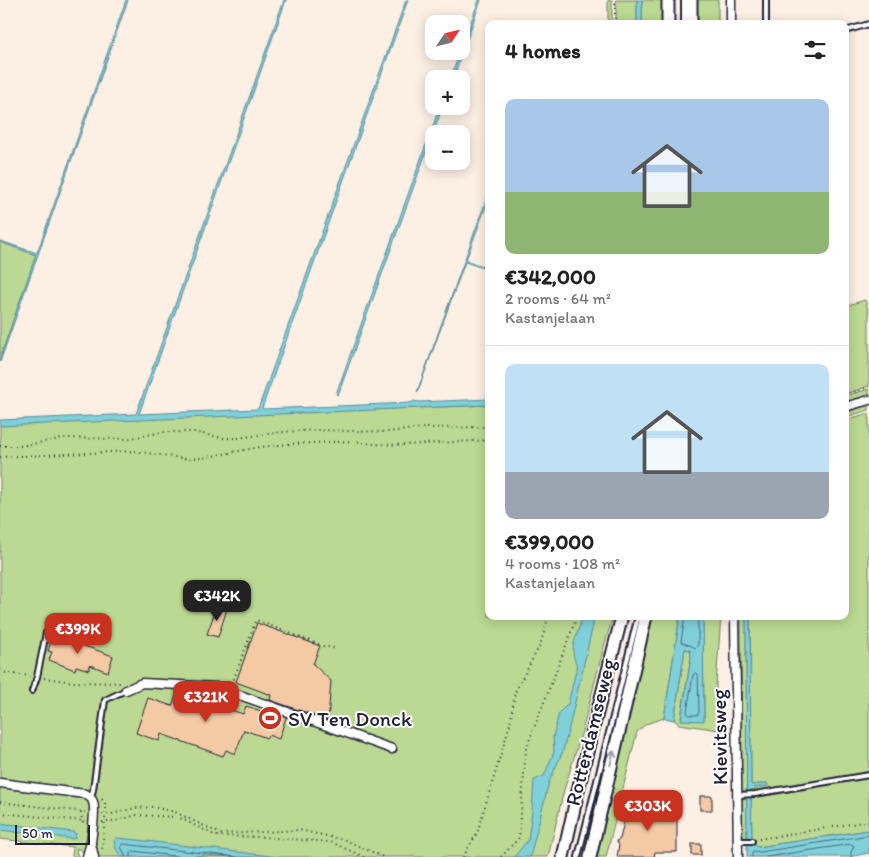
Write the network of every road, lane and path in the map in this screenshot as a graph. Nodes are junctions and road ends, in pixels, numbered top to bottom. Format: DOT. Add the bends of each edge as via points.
graph roads {
  1 [pos="615,0"];
  2 [pos="668,0"];
  3 [pos="684,0"];
  4 [pos="691,0"];
  5 [pos="731,0"];
  6 [pos="766,0"];
  7 [pos="615,20"];
  8 [pos="668,20"];
  9 [pos="684,20"];
  10 [pos="691,20"];
  11 [pos="731,20"];
  12 [pos="766,20"];
  13 [pos="869,24"];
  14 [pos="849,30"];
  15 [pos="869,387"];
  16 [pos="849,394"];
  17 [pos="869,400"];
  18 [pos="849,406"];
  19 [pos="485,427"];
  20 [pos="485,440"];
  21 [pos="0,446"];
  22 [pos="0,457"];
  23 [pos="549,620"];
  24 [pos="575,620"];
  25 [pos="621,620"];
  26 [pos="637,620"];
  27 [pos="645,620"];
  28 [pos="735,620"];
  29 [pos="46,633"];
  30 [pos="337,649"];
  31 [pos="0,672"];
  32 [pos="37,678"];
  33 [pos="124,686"];
  34 [pos="230,690"];
  35 [pos="32,691"];
  36 [pos="392,749"];
  37 [pos="869,775"];
  38 [pos="0,783"];
  39 [pos="741,795"];
  40 [pos="91,797"];
  41 [pos="0,802"];
  42 [pos="0,813"];
  43 [pos="94,813"];
  44 [pos="869,821"];
  45 [pos="93,822"];
  46 [pos="753,840"];
  47 [pos="742,841"];
  48 [pos="91,844"];
  49 [pos="87,857"];
  50 [pos="94,857"];
  51 [pos="364,857"];
  52 [pos="383,857"];
  53 [pos="463,857"];
  54 [pos="501,857"];
  55 [pos="563,857"];
  56 [pos="578,857"];
  57 [pos="590,857"];
  58 [pos="738,857"];
  1 -- 7 [label="path"];
  2 -- 8 [label="main road"];
  3 -- 9 [label="lane"];
  4 -- 10 [label="main road"];
  5 -- 11 [label="street"];
  6 -- 12 [label="lane"];
  13 -- 14 [label="lane"];
  15 -- 16 [label="path"];
  17 -- 18 [label="street"];
  19 -- 21 [label="path" via="387,432 316,430 238,438 194,432 162,432 127,439 66,438"];
  20 -- 22 [label="path" via="405,445 354,441 290,444 187,459 134,451"];
  23 -- 53 [label="path" via="540,645 515,692 510,724 477,834"];
  24 -- 54 [label="path" via="526,749 519,838"];
  25 -- 55 [label="main road, Rotterdamseweg"];
  26 -- 56 [label="lane, Rotterdamseweg"];
  57 -- 27 [label="main road, Rotterdamseweg, one-way"];
  28 -- 39 [label="street, Kievitsweg"];
  29 -- 32 [label="lane"];
  30 -- 34 [label="path" via="256,620"];
  31 -- 32 [label="path"];
  32 -- 33 [label="path"];
  32 -- 35 [label="lane"];
  33 -- 34 [label="street" via="142,683 218,686"];
  33 -- 40 [label="lane" via="105,700"];
  34 -- 36 [label="street"];
  37 -- 39 [label="lane"];
  38 -- 40 [label="street"];
  39 -- 47 [label="street, Kievitsweg"];
  40 -- 43 [label="street"];
  41 -- 43 [label="path"];
  42 -- 45 [label="path"];
  43 -- 45 [label="street"];
  43 -- 52 [label="path" via="106,815 154,807 176,812 221,834 299,830 345,840"];
  44 -- 46 [label="path"];
  45 -- 48 [label="street"];
  45 -- 51 [label="path" via="112,822 137,815 178,817 216,836 331,842"];
  46 -- 47 [label="lane"];
  47 -- 58 [label="street, Kievitsweg"];
  48 -- 49 [label="street"];
  48 -- 50 [label="street"];
}
